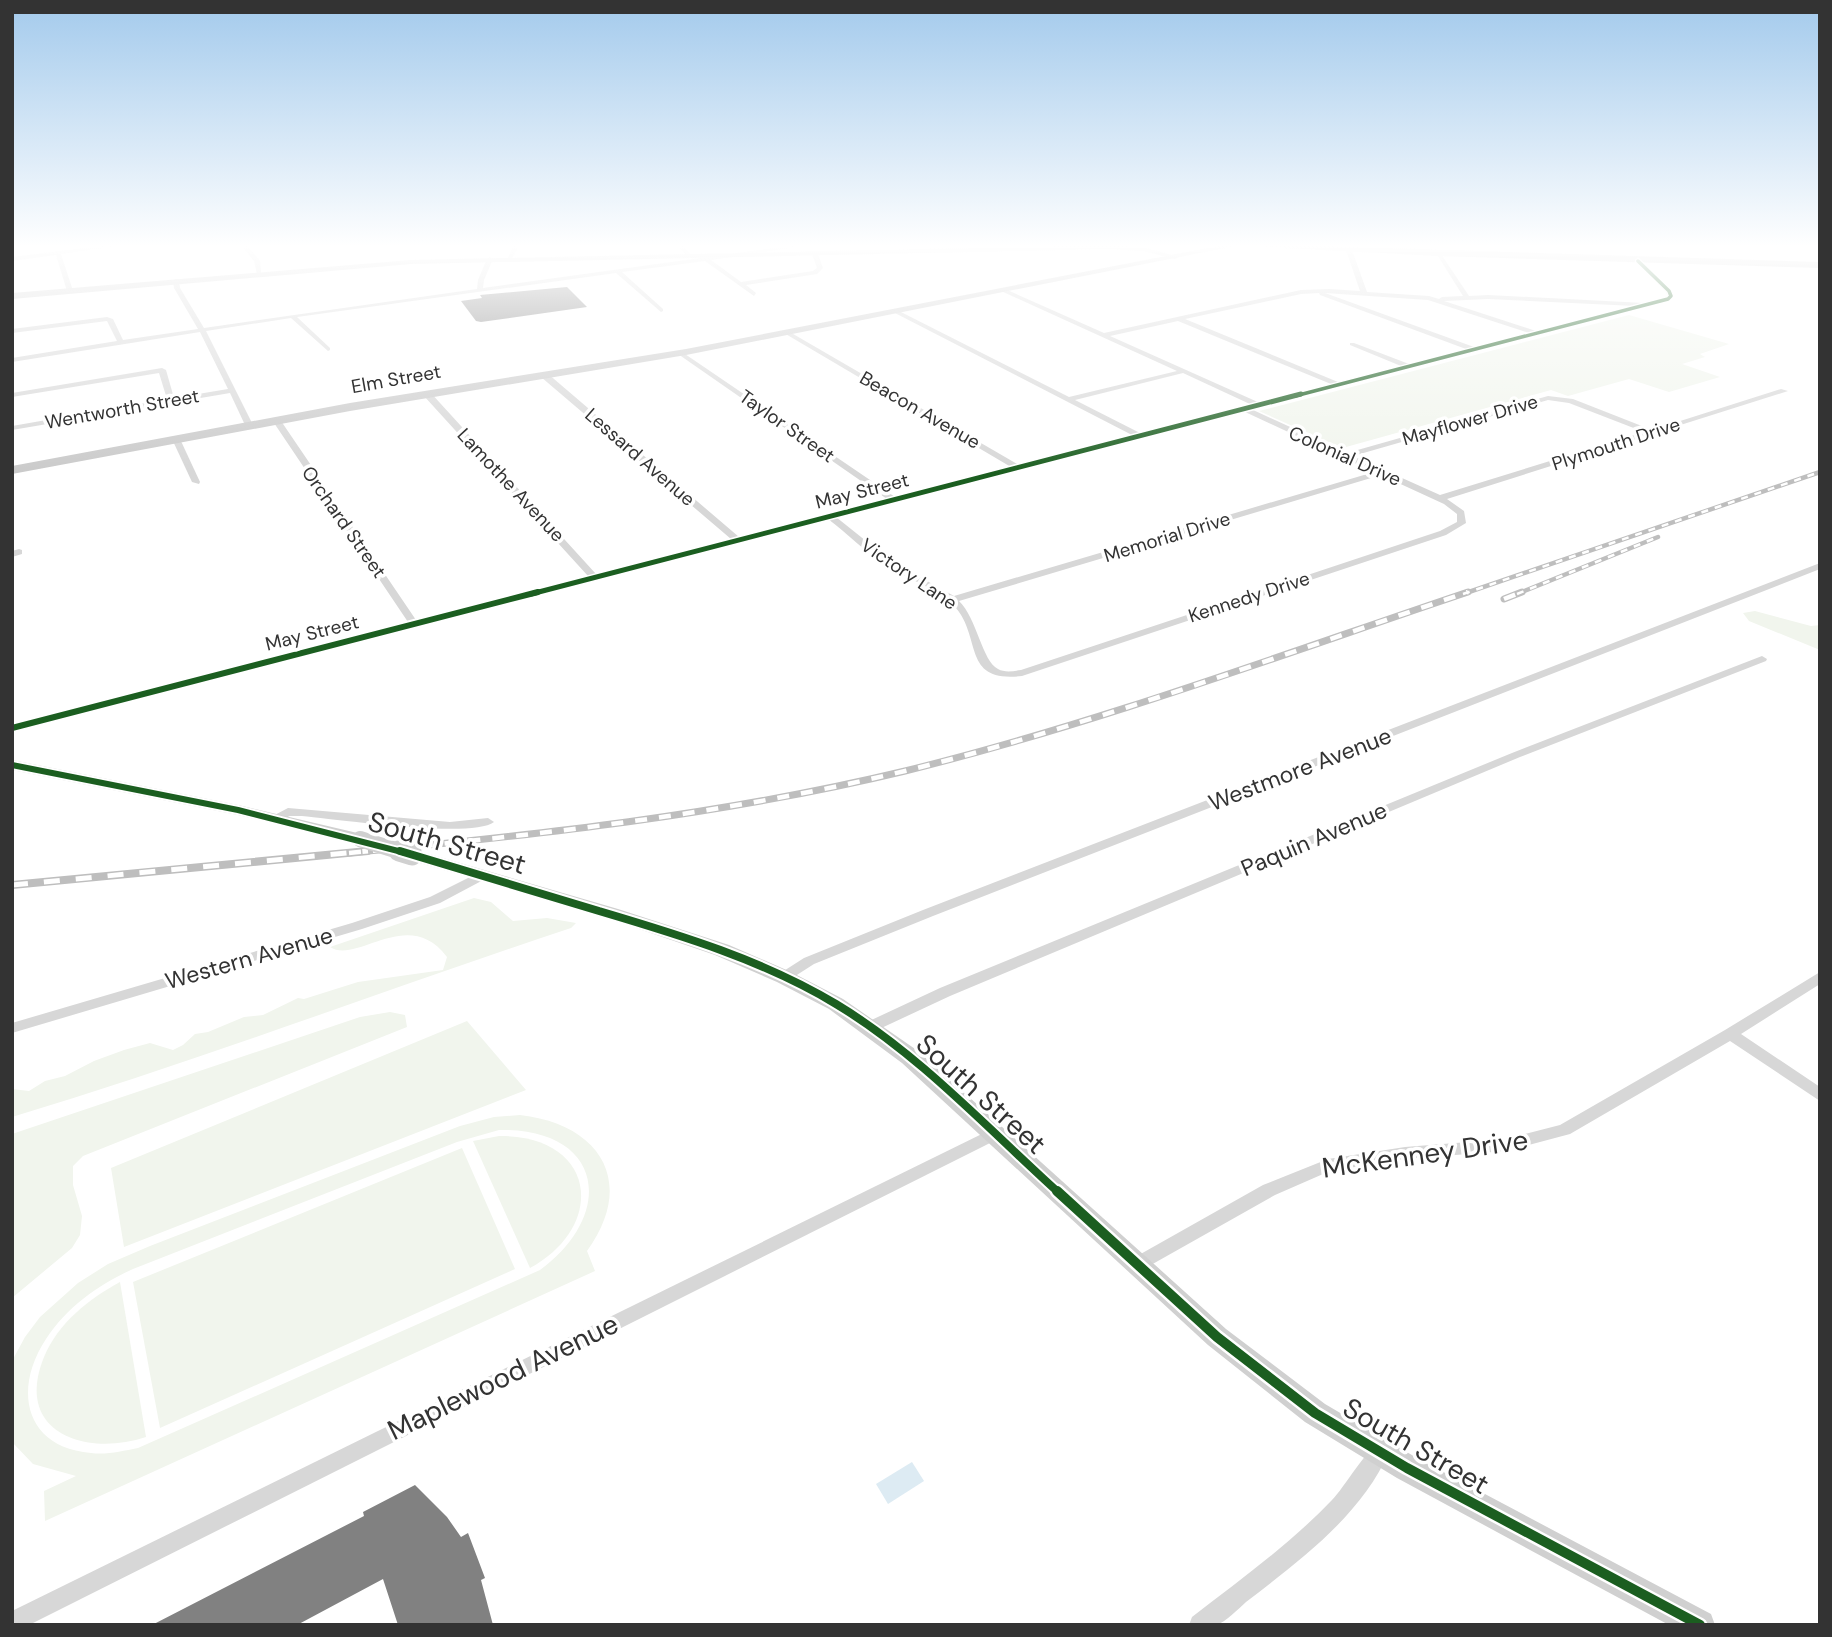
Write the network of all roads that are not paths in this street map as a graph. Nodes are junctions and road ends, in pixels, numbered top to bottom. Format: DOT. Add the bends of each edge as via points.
graph roads {
  1 [pos="96,320"];
  2 [pos="111,320"];
  3 [pos="196,320"];
  4 [pos="264,320"];
  5 [pos="297,320"];
  6 [pos="846,320"];
  7 [pos="913,320"];
  8 [pos="1071,320"];
  9 [pos="1171,320"];
  10 [pos="1181,320"];
  11 [pos="1393,320"];
  12 [pos="1498,320"];
  13 [pos="1591,320"];
  14 [pos="202,330"];
  15 [pos="12,331"];
  16 [pos="786,332"];
  17 [pos="1538,334"];
  18 [pos="1103,335"];
  19 [pos="121,343"];
  20 [pos="1352,344"];
  21 [pos="328,349"];
  22 [pos="1475,350"];
  23 [pos="680,353"];
  24 [pos="12,360"];
  25 [pos="1410,367"];
  26 [pos="1184,371"];
  27 [pos="544,374"];
  28 [pos="1339,385"];
  29 [pos="233,390"];
  30 [pos="1784,391"];
  31 [pos="427,394"];
  32 [pos="12,395"];
  33 [pos="1555,398"];
  34 [pos="171,400"];
  35 [pos="1068,400"];
  36 [pos="1259,405"];
  37 [pos="1244,409"];
  38 [pos="276,420"];
  39 [pos="249,425"];
  40 [pos="12,428"];
  41 [pos="1651,432"];
  42 [pos="1139,436"];
  43 [pos="176,439"];
  44 [pos="1345,456"];
  45 [pos="1017,467"];
  46 [pos="12,470"];
  47 [pos="1381,472"];
  48 [pos="196,481"];
  49 [pos="1444,497"];
  50 [pos="893,499"];
  51 [pos="829,516"];
  52 [pos="737,540"];
  53 [pos="1820,566"];
  54 [pos="594,577"];
  55 [pos="952,600"];
  56 [pos="413,623"];
  57 [pos="1762,659"];
  58 [pos="999,675"];
  59 [pos="12,728"];
  60 [pos="12,765"];
  61 [pos="275,818"];
  62 [pos="488,822"];
  63 [pos="482,875"];
  64 [pos="784,977"];
  65 [pos="1820,977"];
  66 [pos="870,1027"];
  67 [pos="12,1028"];
  68 [pos="1730,1034"];
  69 [pos="1820,1094"];
  70 [pos="994,1134"];
  71 [pos="1136,1265"];
  72 [pos="1378,1452"];
  73 [pos="12,1622"];
  74 [pos="1200,1625"];
  75 [pos="1700,1625"];
  1 -- 15 [label="street"];
  2 -- 19 [label="street"];
  3 -- 14 [label="street"];
  4 -- 14 [label="street"];
  5 -- 21 [label="street"];
  6 -- 16 [label="main road, Elm Street"];
  7 -- 35 [label="street"];
  8 -- 18 [label="street"];
  9 -- 18 [label="street"];
  10 -- 28 [label="street"];
  11 -- 22 [label="street"];
  12 -- 17 [label="street"];
  13 -- 17 [label="street, May Street"];
  14 -- 19 [label="street"];
  14 -- 29 [label="street"];
  16 -- 23 [label="main road, Elm Street"];
  16 -- 45 [label="street, Beacon Avenue"];
  17 -- 22 [label="street, May Street"];
  18 -- 26 [label="street"];
  19 -- 24 [label="street"];
  20 -- 25 [label="street"];
  22 -- 25 [label="street, May Street"];
  23 -- 27 [label="main road, Elm Street"];
  23 -- 50 [label="street, Taylor Street"];
  25 -- 28 [label="street, May Street"];
  26 -- 35 [label="street"];
  26 -- 36 [label="street"];
  27 -- 31 [label="main road, Elm Street"];
  27 -- 52 [label="street, Lessard Avenue"];
  28 -- 36 [label="street, May Street"];
  29 -- 34 [label="street, Wentworth Street"];
  29 -- 39 [label="street"];
  30 -- 41 [label="street, Plymouth Drive"];
  31 -- 38 [label="main road, Elm Street"];
  31 -- 54 [label="street, Lamothe Avenue"];
  32 -- 34 [label="street" via="162,370"];
  33 -- 41 [label="street"];
  33 -- 44 [label="street, Mayflower Drive"];
  34 -- 40 [label="street, Wentworth Street"];
  35 -- 42 [label="street"];
  36 -- 37 [label="street, May Street"];
  37 -- 42 [label="street, May Street"];
  37 -- 44 [label="street, Colonial Drive"];
  38 -- 39 [label="main road, Elm Street"];
  38 -- 56 [label="street, Orchard Street"];
  39 -- 43 [label="main road, Elm Street"];
  41 -- 49 [label="street, Plymouth Drive"];
  42 -- 45 [label="street, May Street"];
  43 -- 46 [label="main road, Elm Street"];
  43 -- 48 [label="street"];
  44 -- 47 [label="street, Colonial Drive"];
  45 -- 50 [label="street, May Street"];
  47 -- 49 [label="street, Colonial Drive"];
  47 -- 55 [label="street, Memorial Drive"];
  49 -- 58 [label="street, Kennedy Drive" via="1463,516 1457,527 1022,673"];
  50 -- 51 [label="street, May Street"];
  51 -- 52 [label="street, May Street"];
  51 -- 55 [label="street, Victory Lane" via="885,561"];
  52 -- 54 [label="street, May Street"];
  53 -- 64 [label="street, Westmore Avenue" via="893,927 809,961"];
  54 -- 56 [label="street, May Street"];
  55 -- 58 [label="street, Victory Lane" via="963,612 988,667"];
  56 -- 59 [label="street, May Street"];
  57 -- 66 [label="street, Paquin Avenue" via="1516,755"];
  60 -- 61 [label="main road, South Street"];
  61 -- 62 [label="street" via="302,812 450,826"];
  61 -- 63 [label="main road, South Street, bridge"];
  63 -- 64 [label="main road, South Street" via="722,950"];
  63 -- 67 [label="street, Western Avenue" via="435,900 357,926"];
  64 -- 66 [label="main road, South Street"];
  65 -- 68 [label="street, McKenney Drive"];
  66 -- 70 [label="main road, South Street" via="910,1056"];
  68 -- 69 [label="street"];
  68 -- 71 [label="street, McKenney Drive" via="1564,1130 1506,1145 1328,1164 1269,1190"];
  70 -- 71 [label="main road, South Street"];
  70 -- 73 [label="street, Maplewood Avenue"];
  71 -- 72 [label="main road, South Street" via="1260,1372"];
  72 -- 74 [label="street" via="1356,1490 1328,1520"];
  72 -- 75 [label="main road, South Street"];
}
